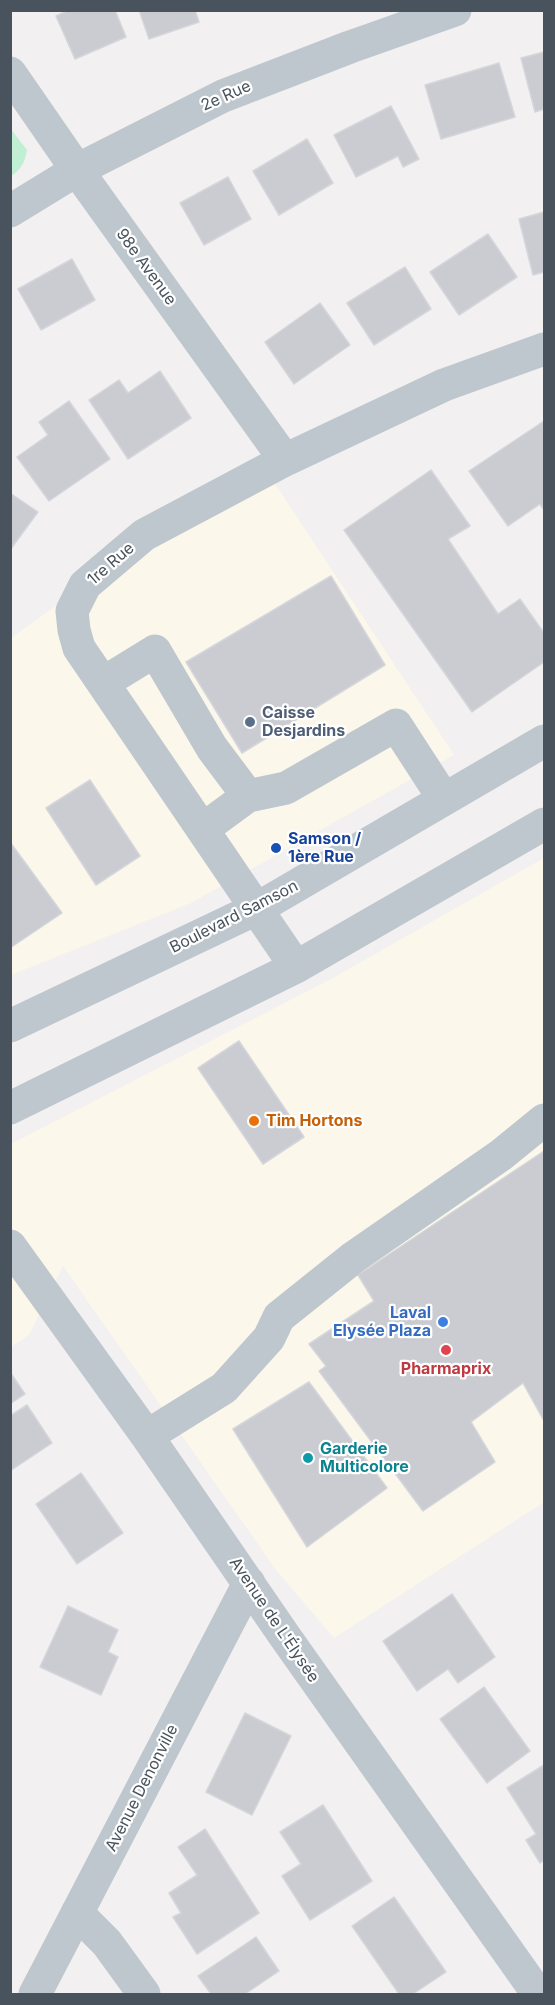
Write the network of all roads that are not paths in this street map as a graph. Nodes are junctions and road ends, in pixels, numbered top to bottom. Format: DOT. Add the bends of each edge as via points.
graph roads {
  1 [pos="455,10"];
  2 [pos="10,73"];
  3 [pos="76,170"];
  4 [pos="10,211"];
  5 [pos="544,349"];
  6 [pos="285,460"];
  7 [pos="103,683"];
  8 [pos="544,741"];
  9 [pos="248,796"];
  10 [pos="444,799"];
  11 [pos="544,824"];
  12 [pos="203,829"];
  13 [pos="258,908"];
  14 [pos="296,967"];
  15 [pos="10,1026"];
  16 [pos="10,1108"];
  17 [pos="544,1120"];
  18 [pos="10,1246"];
  19 [pos="147,1436"];
  20 [pos="249,1582"];
  21 [pos="77,1913"];
  22 [pos="35,1995"];
  23 [pos="144,1995"];
  24 [pos="538,1995"];
  1 -- 3 [label="street, 2e Rue" via="223,96"];
  2 -- 3 [label="street, 98e Avenue"];
  3 -- 4 [label="street, 2e Rue"];
  3 -- 6 [label="street, 98e Avenue"];
  5 -- 6 [label="street, 1re Rue" via="444,385"];
  6 -- 7 [label="street, 1re Rue" via="144,535 85,585 72,611 74,630 79,648"];
  7 -- 9 [label="street" via="154,651 212,748"];
  7 -- 12 [label="street, 1re Rue"];
  8 -- 10 [label="street, Boulevard Samson"];
  9 -- 10 [label="street" via="286,788 396,725"];
  9 -- 12 [label="street"];
  10 -- 13 [label="street, Boulevard Samson"];
  11 -- 14 [label="street"];
  12 -- 13 [label="street, 1re Rue"];
  13 -- 14 [label="street, 1re Rue"];
  13 -- 15 [label="street, Boulevard Samson"];
  14 -- 16 [label="street"];
  17 -- 19 [label="street" via="501,1155 354,1257 279,1317 269,1338 224,1388"];
  18 -- 19 [label="street, Avenue de L'Élysée"];
  19 -- 20 [label="street, Avenue de L'Élysée"];
  20 -- 21 [label="street, Avenue Denonville"];
  20 -- 24 [label="street, Avenue de L'Élysée"];
  21 -- 22 [label="street, Avenue Denonville"];
  21 -- 23 [label="street" via="107,1943"];
}
